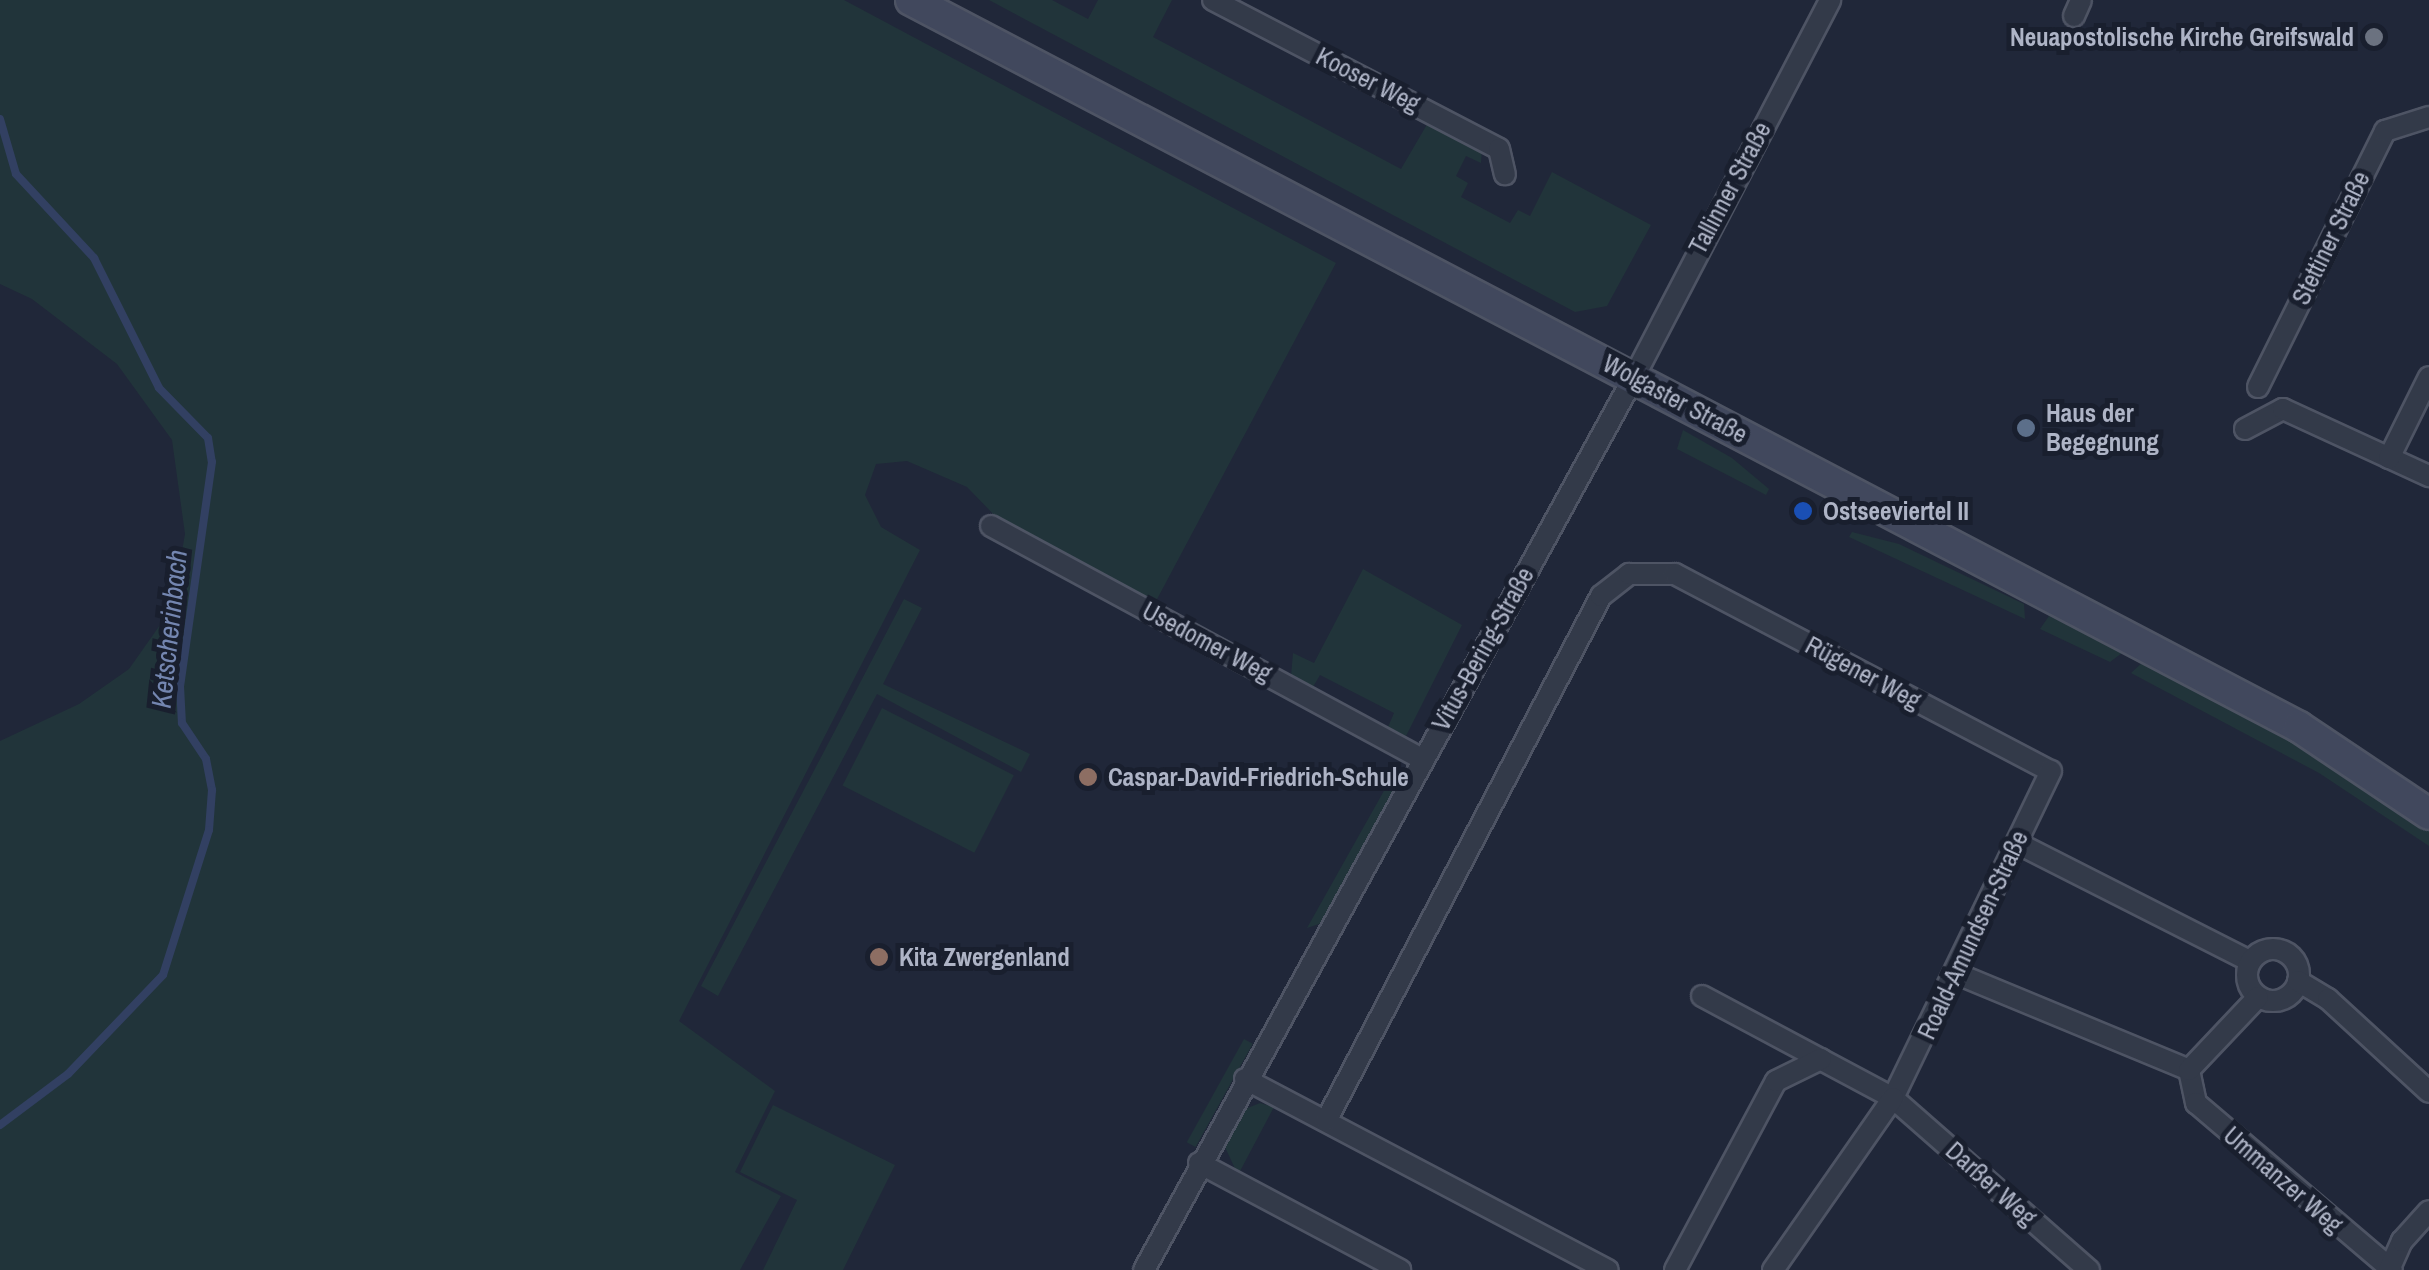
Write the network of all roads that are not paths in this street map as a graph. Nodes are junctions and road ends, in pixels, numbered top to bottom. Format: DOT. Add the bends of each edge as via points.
graph roads {
  1 [pos="911,0"];
  2 [pos="1213,0"];
  3 [pos="1830,0"];
  4 [pos="2429,117"];
  5 [pos="1505,174"];
  6 [pos="1634,377"];
  7 [pos="2429,378"];
  8 [pos="2258,387"];
  9 [pos="2244,429"];
  10 [pos="2389,458"];
  11 [pos="2429,476"];
  12 [pos="991,526"];
  13 [pos="1422,759"];
  14 [pos="2051,772"];
  15 [pos="2429,814"];
  16 [pos="2016,843"];
  17 [pos="2250,961"];
  18 [pos="1955,973"];
  19 [pos="2298,981"];
  20 [pos="1702,996"];
  21 [pos="2258,997"];
  22 [pos="1821,1060"];
  23 [pos="2189,1070"];
  24 [pos="1246,1079"];
  25 [pos="2429,1092"];
  26 [pos="1893,1098"];
  27 [pos="1326,1121"];
  28 [pos="1198,1164"];
  29 [pos="2429,1211"];
  30 [pos="1144,1270"];
  31 [pos="1400,1270"];
  32 [pos="1608,1270"];
  33 [pos="1676,1270"];
  34 [pos="1773,1270"];
  35 [pos="2089,1270"];
  36 [pos="2390,1270"];
  1 -- 6 [label="main road, Wolgaster Straße"];
  2 -- 5 [label="street, Kooser Weg" via="1499,149"];
  3 -- 6 [label="street, Tallinner Straße"];
  4 -- 8 [label="street, Stettiner Straße" via="2384,131"];
  6 -- 13 [label="street, Vitus-Bering-Straße"];
  6 -- 15 [label="main road, Wolgaster Straße" via="2299,726"];
  7 -- 10 [label="street"];
  9 -- 10 [label="street" via="2283,408"];
  10 -- 11 [label="street"];
  12 -- 13 [label="street, Usedomer Weg"];
  13 -- 24 [label="street, Vitus-Bering-Straße"];
  14 -- 16 [label="street, Roald-Amundsen-Straße"];
  14 -- 27 [label="street, Rügener Weg" via="1675,574 1629,574 1601,596"];
  16 -- 17 [label="street"];
  16 -- 18 [label="street, Roald-Amundsen-Straße"];
  17 -- 19 [label="street" via="2265,950 2282,950 2295,961"];
  17 -- 21 [label="street" via="2248,984"];
  18 -- 23 [label="street"];
  18 -- 26 [label="street, Roald-Amundsen-Straße"];
  19 -- 21 [label="street" via="2284,999"];
  19 -- 25 [label="street"];
  20 -- 22 [label="street"];
  21 -- 23 [label="street"];
  22 -- 26 [label="street"];
  22 -- 33 [label="street" via="1776,1081"];
  23 -- 36 [label="street, Ummanzer Weg" via="2196,1103"];
  24 -- 27 [label="street"];
  24 -- 28 [label="street, Vitus-Bering-Straße"];
  26 -- 34 [label="street, Roald-Amundsen-Straße"];
  26 -- 35 [label="street, Darßer Weg"];
  27 -- 32 [label="street"];
  28 -- 30 [label="street, Vitus-Bering-Straße"];
  28 -- 31 [label="street"];
  29 -- 36 [label="street, Ummanzer Weg" via="2402,1242"];
}
